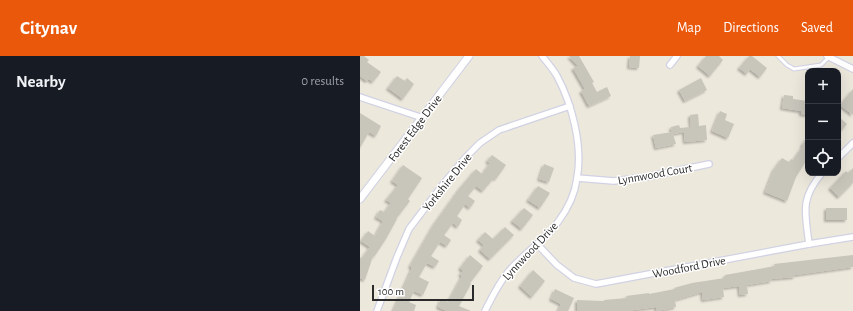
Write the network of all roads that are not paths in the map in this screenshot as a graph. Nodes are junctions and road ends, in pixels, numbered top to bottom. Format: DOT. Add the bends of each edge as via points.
graph roads {
  1 [pos="542,56"];
  2 [pos="677,56"];
  3 [pos="778,56"];
  4 [pos="467,57"];
  5 [pos="828,57"];
  6 [pos="670,65"];
  7 [pos="853,69"];
  8 [pos="360,97"];
  9 [pos="570,106"];
  10 [pos="423,118"];
  11 [pos="853,143"];
  12 [pos="841,155"];
  13 [pos="709,164"];
  14 [pos="820,176"];
  15 [pos="577,178"];
  16 [pos="360,199"];
  17 [pos="853,237"];
  18 [pos="537,244"];
  19 [pos="809,244"];
  20 [pos="377,311"];
  21 [pos="485,311"];
  1 -- 9 [label="street, Lynnwood Drive" via="556,75"];
  2 -- 6 [label="street"];
  3 -- 5 [label="lane" via="794,69 821,65"];
  4 -- 10 [label="street, Forest Edge Drive"];
  5 -- 7 [label="street"];
  8 -- 10 [label="street"];
  9 -- 15 [label="street, Lynnwood Drive" via="577,139"];
  9 -- 20 [label="street, Yorkshire Drive" via="499,130 480,143 465,158 409,229"];
  10 -- 16 [label="street, Forest Edge Drive"];
  11 -- 12 [label="street"];
  13 -- 15 [label="street, Lynnwood Court" via="614,181"];
  14 -- 19 [label="street" via="807,195"];
  15 -- 18 [label="street, Lynnwood Drive" via="570,203"];
  17 -- 19 [label="street, Woodford Drive"];
  18 -- 19 [label="street, Woodford Drive" via="574,278 596,284"];
  18 -- 21 [label="street, Lynnwood Drive" via="509,272"];
}
